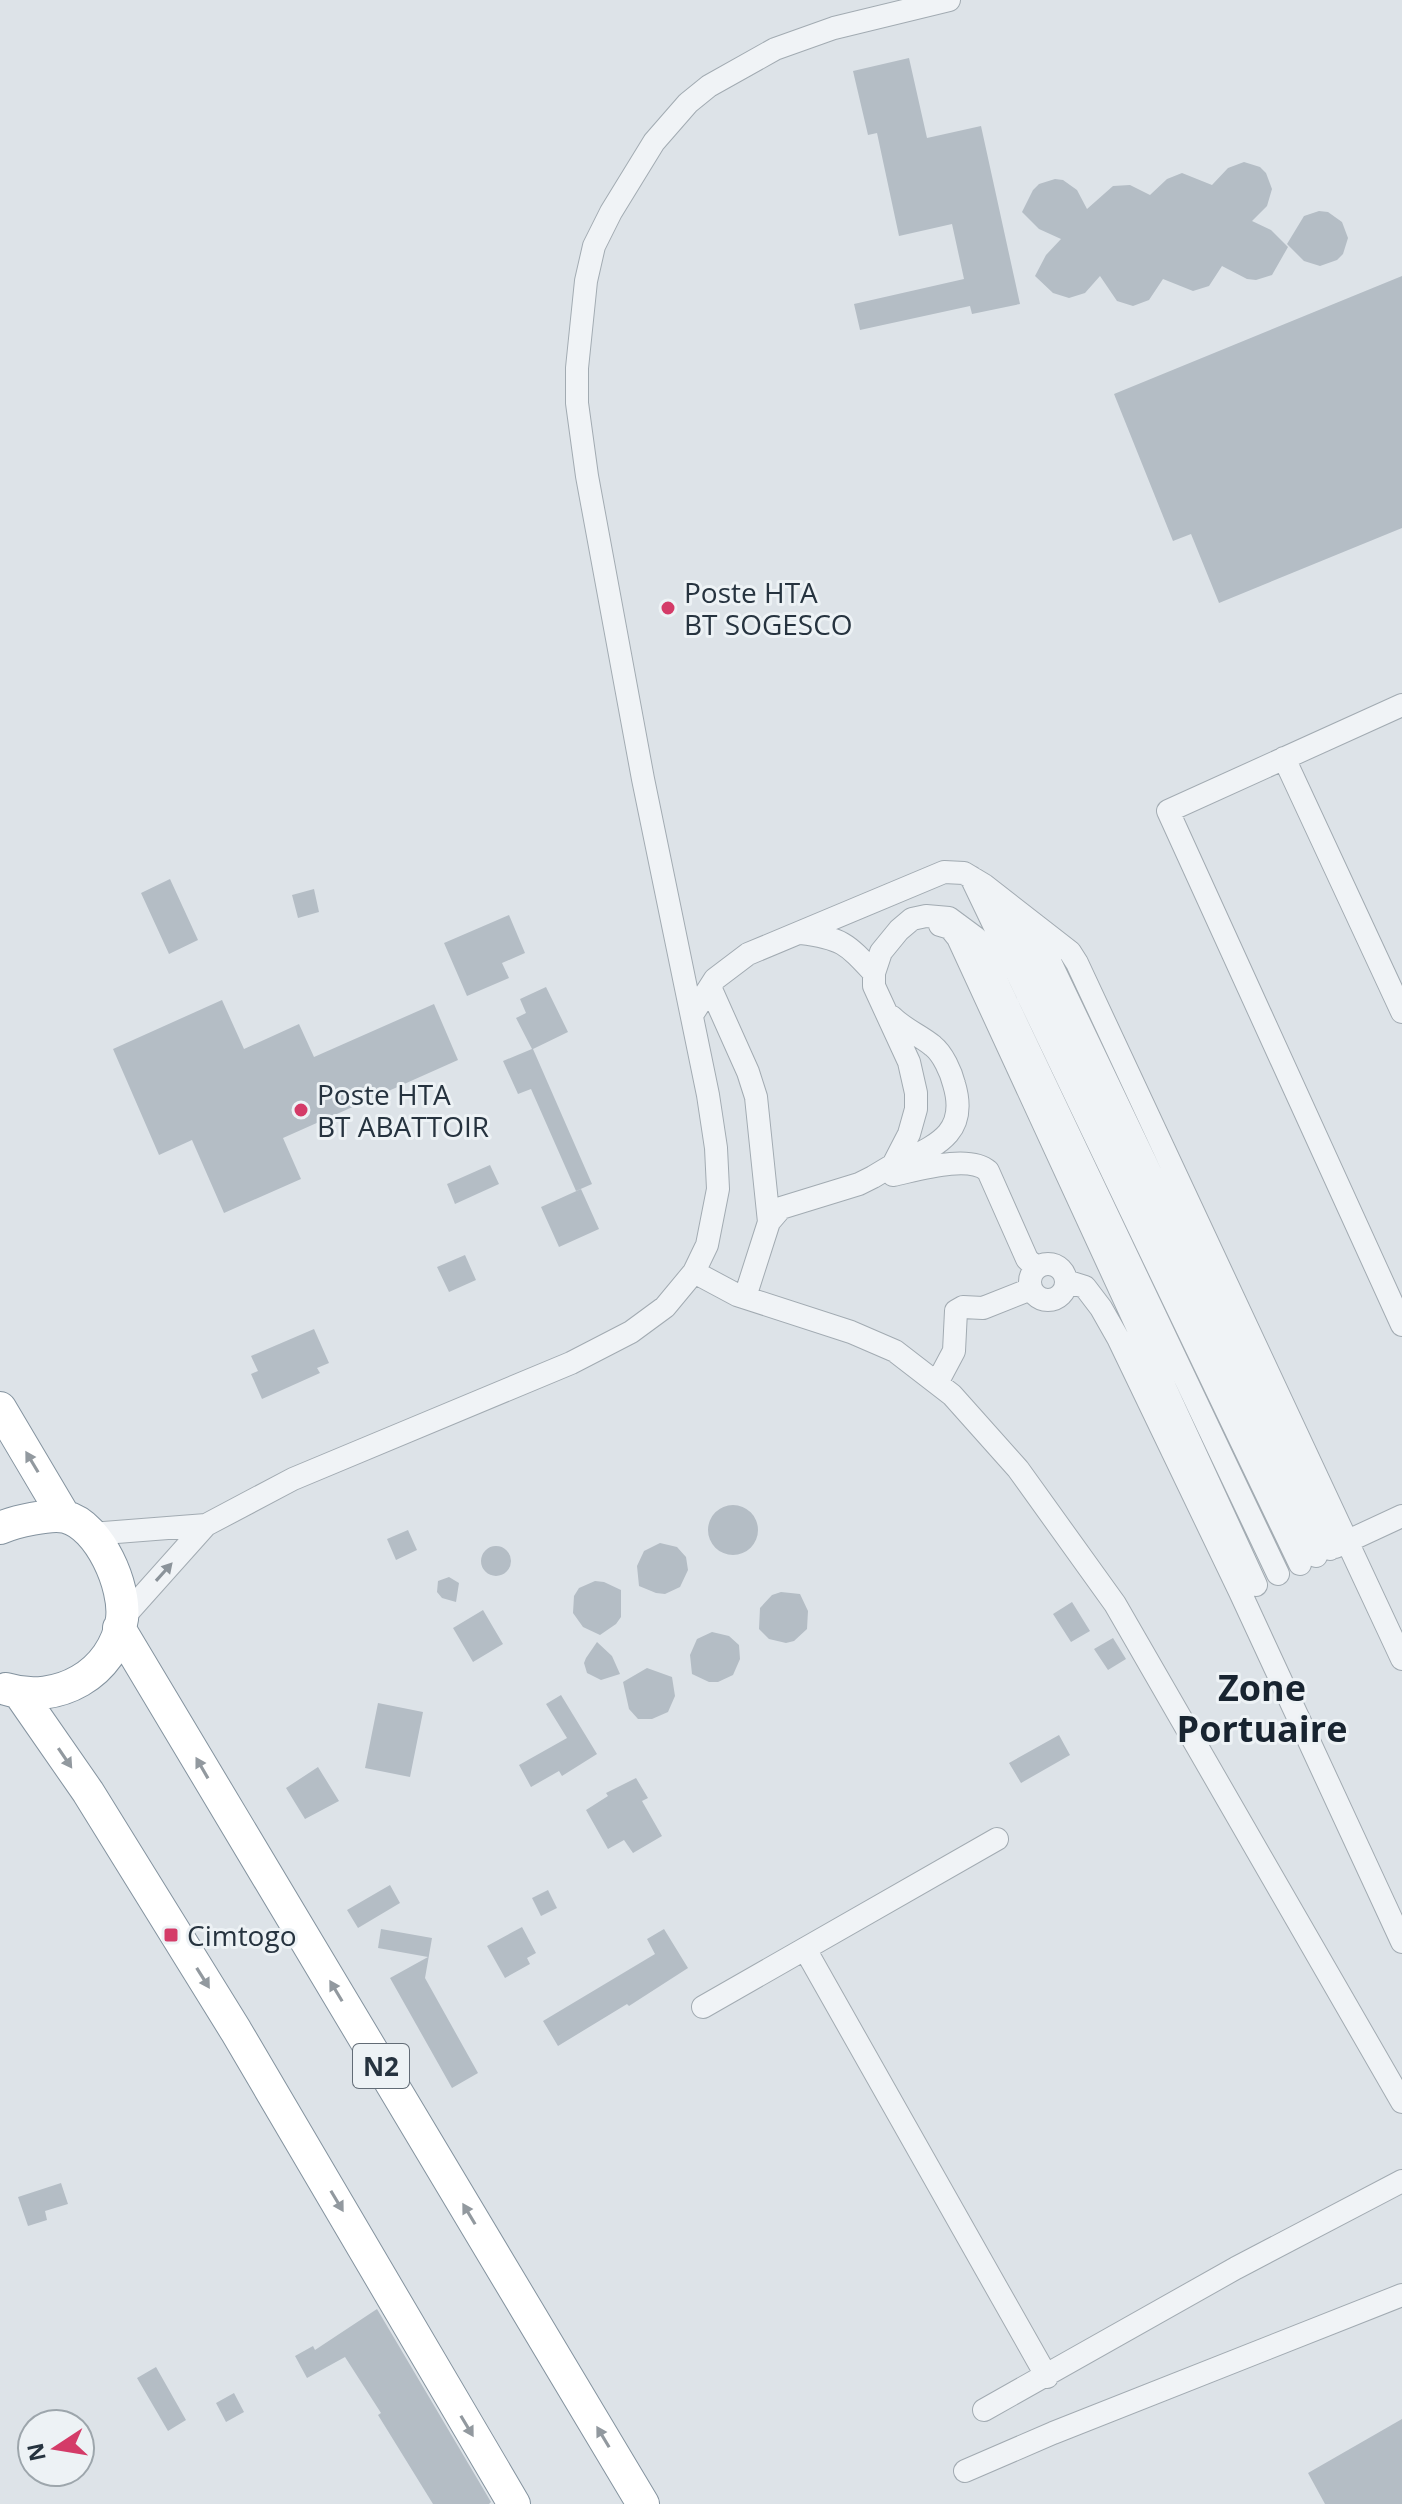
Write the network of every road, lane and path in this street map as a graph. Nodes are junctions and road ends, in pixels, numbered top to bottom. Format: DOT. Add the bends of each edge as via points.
graph roads {
  1 [pos="949,0"];
  2 [pos="1400,711"];
  3 [pos="1284,758"];
  4 [pos="971,877"];
  5 [pos="1001,898"];
  6 [pos="912,919"];
  7 [pos="799,932"];
  8 [pos="874,973"];
  9 [pos="710,987"];
  10 [pos="882,1007"];
  11 [pos="1402,1012"];
  12 [pos="692,1015"];
  13 [pos="873,1177"];
  14 [pos="769,1222"];
  15 [pos="694,1272"];
  16 [pos="1034,1278"];
  17 [pos="1066,1281"];
  18 [pos="745,1297"];
  19 [pos="1402,1325"];
  20 [pos="937,1383"];
  21 [pos="0,1408"];
  22 [pos="64,1516"];
  23 [pos="1402,1516"];
  24 [pos="206,1525"];
  25 [pos="0,1528"];
  26 [pos="91,1534"];
  27 [pos="1323,1553"];
  28 [pos="1278,1574"];
  29 [pos="1248,1588"];
  30 [pos="120,1624"];
  31 [pos="1402,1659"];
  32 [pos="10,1690"];
  33 [pos="997,1839"];
  34 [pos="1402,1942"];
  35 [pos="805,1949"];
  36 [pos="703,2007"];
  37 [pos="1402,2102"];
  38 [pos="1402,2181"];
  39 [pos="1402,2295"];
  40 [pos="1047,2377"];
  41 [pos="984,2410"];
  42 [pos="965,2471"];
  43 [pos="514,2504"];
  44 [pos="643,2504"];
  1 -- 12 [label="street" via="803,38 709,86 654,142 594,246 578,335 581,438"];
  2 -- 3 [label="street"];
  3 -- 11 [label="street"];
  3 -- 19 [label="street" via="1168,811"];
  4 -- 5 [label="street"];
  4 -- 7 [label="street" via="944,872"];
  4 -- 27 [label="street"];
  5 -- 27 [label="street"];
  5 -- 27 [label="street" via="1030,921"];
  6 -- 8 [label="street" via="881,952"];
  6 -- 28 [label="street" via="949,918 976,938"];
  6 -- 29 [label="street" via="950,928 958,938"];
  7 -- 8 [label="street" via="849,945"];
  7 -- 9 [label="street" via="748,954"];
  8 -- 10 [label="street"];
  9 -- 12 [label="street"];
  9 -- 14 [label="street" via="756,1097"];
  10 -- 13 [label="street" via="909,1062 916,1109 893,1165"];
  10 -- 13 [label="street" via="934,1047 945,1063 958,1100 958,1119 934,1145"];
  12 -- 15 [label="street" via="716,1148 718,1189 707,1245"];
  13 -- 14 [label="street" via="781,1208"];
  13 -- 16 [label="street" via="954,1163 982,1166"];
  14 -- 18 [label="street"];
  15 -- 18 [label="street"];
  15 -- 24 [label="street" via="665,1307 583,1357 293,1479"];
  16 -- 17 [label="street" via="1053,1264"];
  16 -- 17 [label="street" via="1039,1298 1052,1300 1062,1294"];
  16 -- 20 [label="street" via="983,1308 956,1311 954,1351"];
  17 -- 29 [label="street" via="1085,1287 1107,1318"];
  18 -- 20 [label="street" via="895,1351"];
  20 -- 37 [label="street" via="1018,1469 1115,1604"];
  22 -- 21 [label="highway, N2, one-way"];
  22 -- 25 [label="highway"];
  22 -- 26 [label="highway, N2"];
  23 -- 27 [label="street"];
  24 -- 26 [label="street"];
  30 -- 24 [label="street, one-way"];
  26 -- 30 [label="highway, N2" via="113,1569 121,1594"];
  27 -- 28 [label="street"];
  27 -- 31 [label="street"];
  28 -- 29 [label="street"];
  29 -- 34 [label="street"];
  30 -- 32 [label="highway" via="100,1666 80,1682 56,1692"];
  44 -- 30 [label="highway, N2, one-way"];
  32 -- 43 [label="highway, one-way" via="88,1792 244,2044"];
  33 -- 35 [label="street"];
  35 -- 36 [label="street"];
  35 -- 40 [label="street"];
  38 -- 40 [label="street" via="1236,2268"];
  39 -- 42 [label="street"];
  40 -- 41 [label="street"];
}
